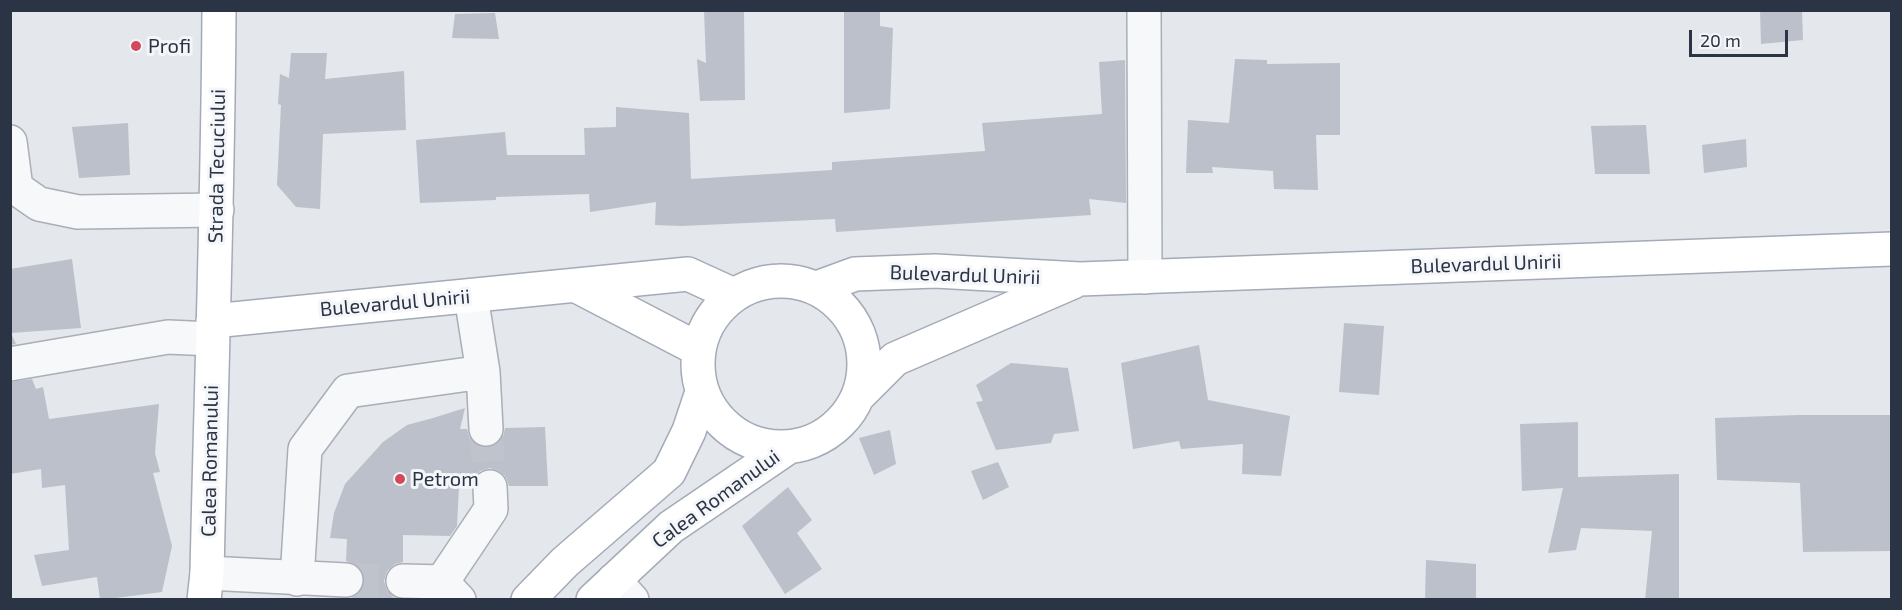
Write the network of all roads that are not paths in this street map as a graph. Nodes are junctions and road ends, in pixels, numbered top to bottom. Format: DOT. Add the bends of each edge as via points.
graph roads {
  1 [pos="219,10"];
  2 [pos="1144,10"];
  3 [pos="10,142"];
  4 [pos="217,210"];
  5 [pos="1892,249"];
  6 [pos="1144,277"];
  7 [pos="1080,279"];
  8 [pos="578,286"];
  9 [pos="817,288"];
  10 [pos="734,295"];
  11 [pos="471,296"];
  12 [pos="212,330"];
  13 [pos="698,349"];
  14 [pos="10,364"];
  15 [pos="483,372"];
  16 [pos="702,392"];
  17 [pos="860,394"];
  18 [pos="486,429"];
  19 [pos="788,448"];
  20 [pos="490,487"];
  21 [pos="297,579"];
  22 [pos="346,580"];
  23 [pos="403,581"];
  24 [pos="206,586"];
  25 [pos="450,591"];
  26 [pos="613,593"];
  27 [pos="528,600"];
  1 -- 4 [label="main road, Strada Tecuciului"];
  2 -- 6 [label="lane"];
  3 -- 4 [label="lane" via="16,188 39,204 78,212"];
  4 -- 12 [label="main road, Strada Tecuciului"];
  5 -- 6 [label="main road, Bulevardul Unirii"];
  6 -- 7 [label="main road, Bulevardul Unirii"];
  7 -- 9 [label="main road, Bulevardul Unirii" via="934,271 855,274"];
  7 -- 17 [label="main road, Bulevardul Unirii" via="895,359"];
  8 -- 10 [label="main road, Bulevardul Unirii" via="688,274"];
  8 -- 11 [label="main road, Bulevardul Unirii"];
  8 -- 13 [label="main road"];
  9 -- 10 [label="main road" via="789,280 760,283"];
  9 -- 17 [label="main road" via="838,302 863,345 865,369"];
  10 -- 13 [label="main road" via="717,309"];
  11 -- 12 [label="main road, Bulevardul Unirii"];
  11 -- 15 [label="lane"];
  12 -- 14 [label="lane"];
  12 -- 24 [label="main road, Calea Romanului"];
  13 -- 16 [label="main road"];
  15 -- 18 [label="lane"];
  15 -- 21 [label="lane" via="348,391 306,449"];
  16 -- 19 [label="main road" via="715,416 735,434 760,445"];
  16 -- 27 [label="main road" via="669,472 565,562"];
  17 -- 19 [label="main road" via="832,431 811,443"];
  19 -- 26 [label="main road, Calea Romanului" via="671,526"];
  20 -- 25 [label="lane" via="491,509"];
  21 -- 22 [label="lane"];
  21 -- 24 [label="lane"];
  23 -- 25 [label="lane"];
}
